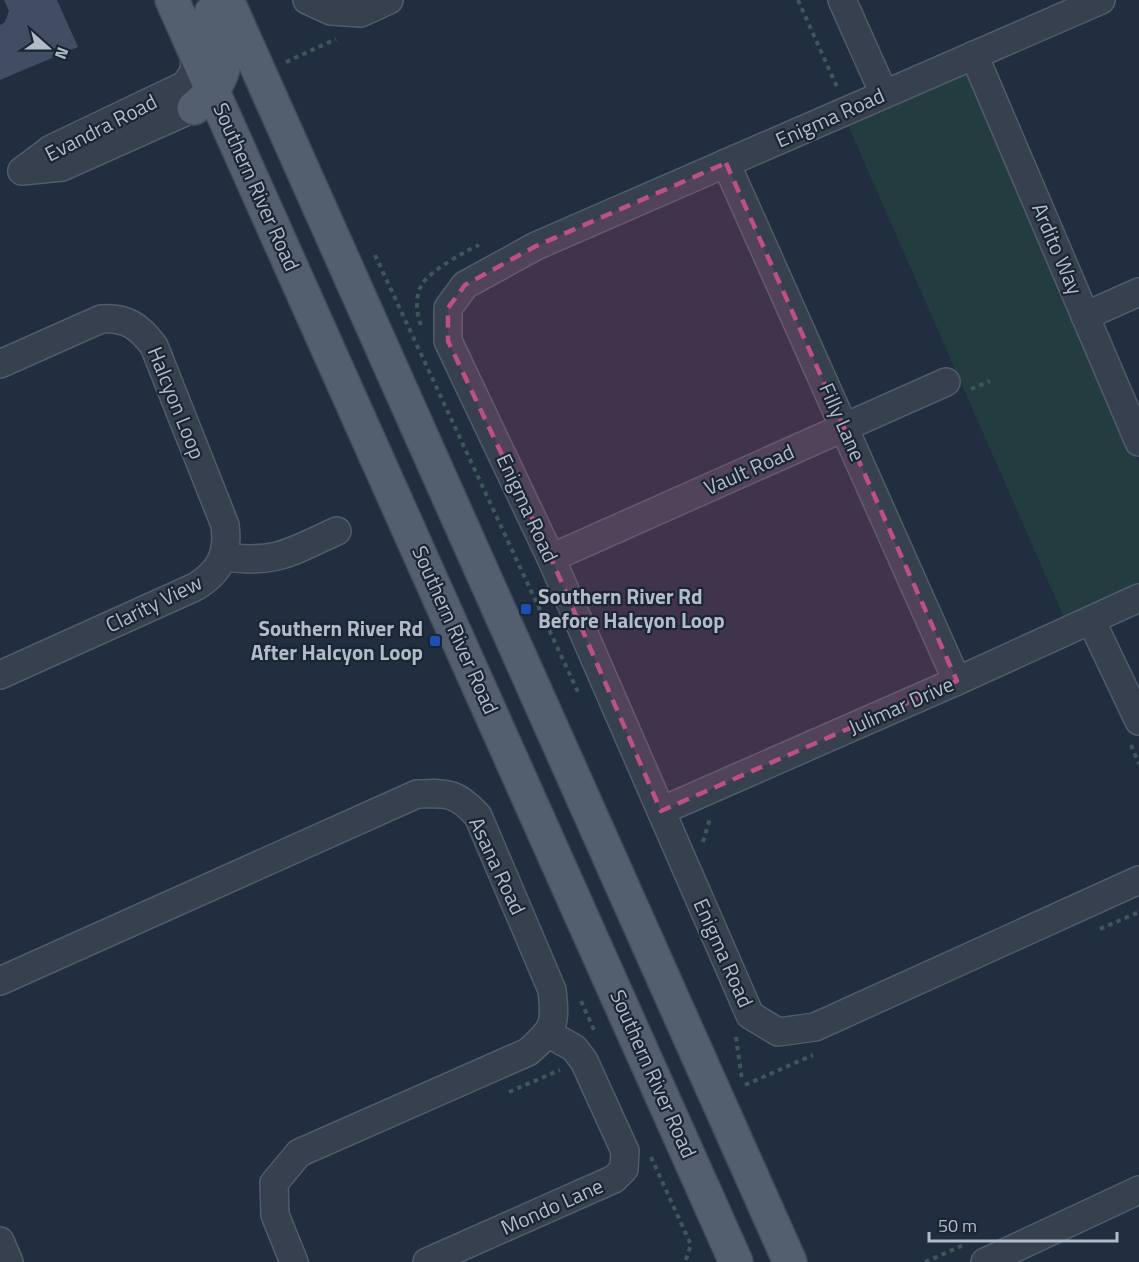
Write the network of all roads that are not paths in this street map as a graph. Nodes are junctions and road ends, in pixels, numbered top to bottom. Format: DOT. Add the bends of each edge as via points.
graph roads {
  1 [pos="172,0"];
  2 [pos="205,0"];
  3 [pos="227,0"];
  4 [pos="389,0"];
  5 [pos="842,0"];
  6 [pos="1101,0"];
  7 [pos="319,5"];
  8 [pos="974,55"];
  9 [pos="198,94"];
  10 [pos="884,94"];
  11 [pos="275,111"];
  12 [pos="236,141"];
  13 [pos="726,164"];
  14 [pos="1139,292"];
  15 [pos="1085,316"];
  16 [pos="0,364"];
  17 [pos="946,382"];
  18 [pos="844,427"];
  19 [pos="1139,442"];
  20 [pos="336,531"];
  21 [pos="224,556"];
  22 [pos="551,558"];
  23 [pos="1139,598"];
  24 [pos="1091,620"];
  25 [pos="0,675"];
  26 [pos="957,681"];
  27 [pos="1139,721"];
  28 [pos="661,811"];
  29 [pos="1139,879"];
  30 [pos="0,981"];
  31 [pos="549,1034"];
  32 [pos="1139,1190"];
  33 [pos="0,1241"];
  34 [pos="9,1262"];
  35 [pos="294,1262"];
  36 [pos="427,1262"];
  37 [pos="736,1262"];
  38 [pos="790,1262"];
  39 [pos="985,1262"];
  1 -- 9 [label="main road, Southern River Road" via="195,52"];
  2 -- 9 [label="main road" via="224,44 225,58"];
  3 -- 11 [label="main road"];
  4 -- 7 [label="street" via="361,13"];
  5 -- 10 [label="street"];
  6 -- 8 [label="street, Enigma Road"];
  8 -- 10 [label="street, Enigma Road"];
  8 -- 15 [label="street, Ardito Way"];
  9 -- 9 [label="street, Evandra Road" via="62,168 22,171 51,148"];
  9 -- 11 [label="main road" via="250,90"];
  9 -- 12 [label="main road, Southern River Road"];
  9 -- 12 [label="street" via="207,121"];
  10 -- 13 [label="street, Enigma Road"];
  11 -- 38 [label="main road"];
  12 -- 37 [label="main road, Southern River Road"];
  13 -- 18 [label="street, Filly Lane"];
  13 -- 22 [label="street, Enigma Road" via="536,246 465,285 448,308 448,341"];
  14 -- 15 [label="street"];
  15 -- 19 [label="street, Ardito Way"];
  16 -- 21 [label="street, Halcyon Loop" via="100,319 118,317 145,333 154,346 225,525 228,541"];
  17 -- 18 [label="street, Vault Road"];
  18 -- 22 [label="street, Vault Road"];
  18 -- 26 [label="street, Filly Lane"];
  20 -- 21 [label="street" via="279,557 249,560"];
  21 -- 25 [label="street, Clarity View" via="218,570 195,587"];
  22 -- 28 [label="street, Enigma Road"];
  23 -- 24 [label="street, Julimar Drive"];
  24 -- 26 [label="street, Julimar Drive"];
  24 -- 27 [label="street"];
  26 -- 28 [label="street, Julimar Drive"];
  28 -- 29 [label="street, Enigma Road" via="750,1015 778,1032 815,1027"];
  30 -- 31 [label="street, Asana Road" via="417,794 446,793 462,799 478,816 552,990 555,1014"];
  31 -- 35 [label="street" via="528,1052 299,1153 274,1183 275,1215"];
  31 -- 36 [label="street, Mondo Lane" via="574,1048 584,1061 625,1151 624,1169 614,1179"];
  32 -- 39 [label="street"];
  33 -- 34 [label="street"];
}
